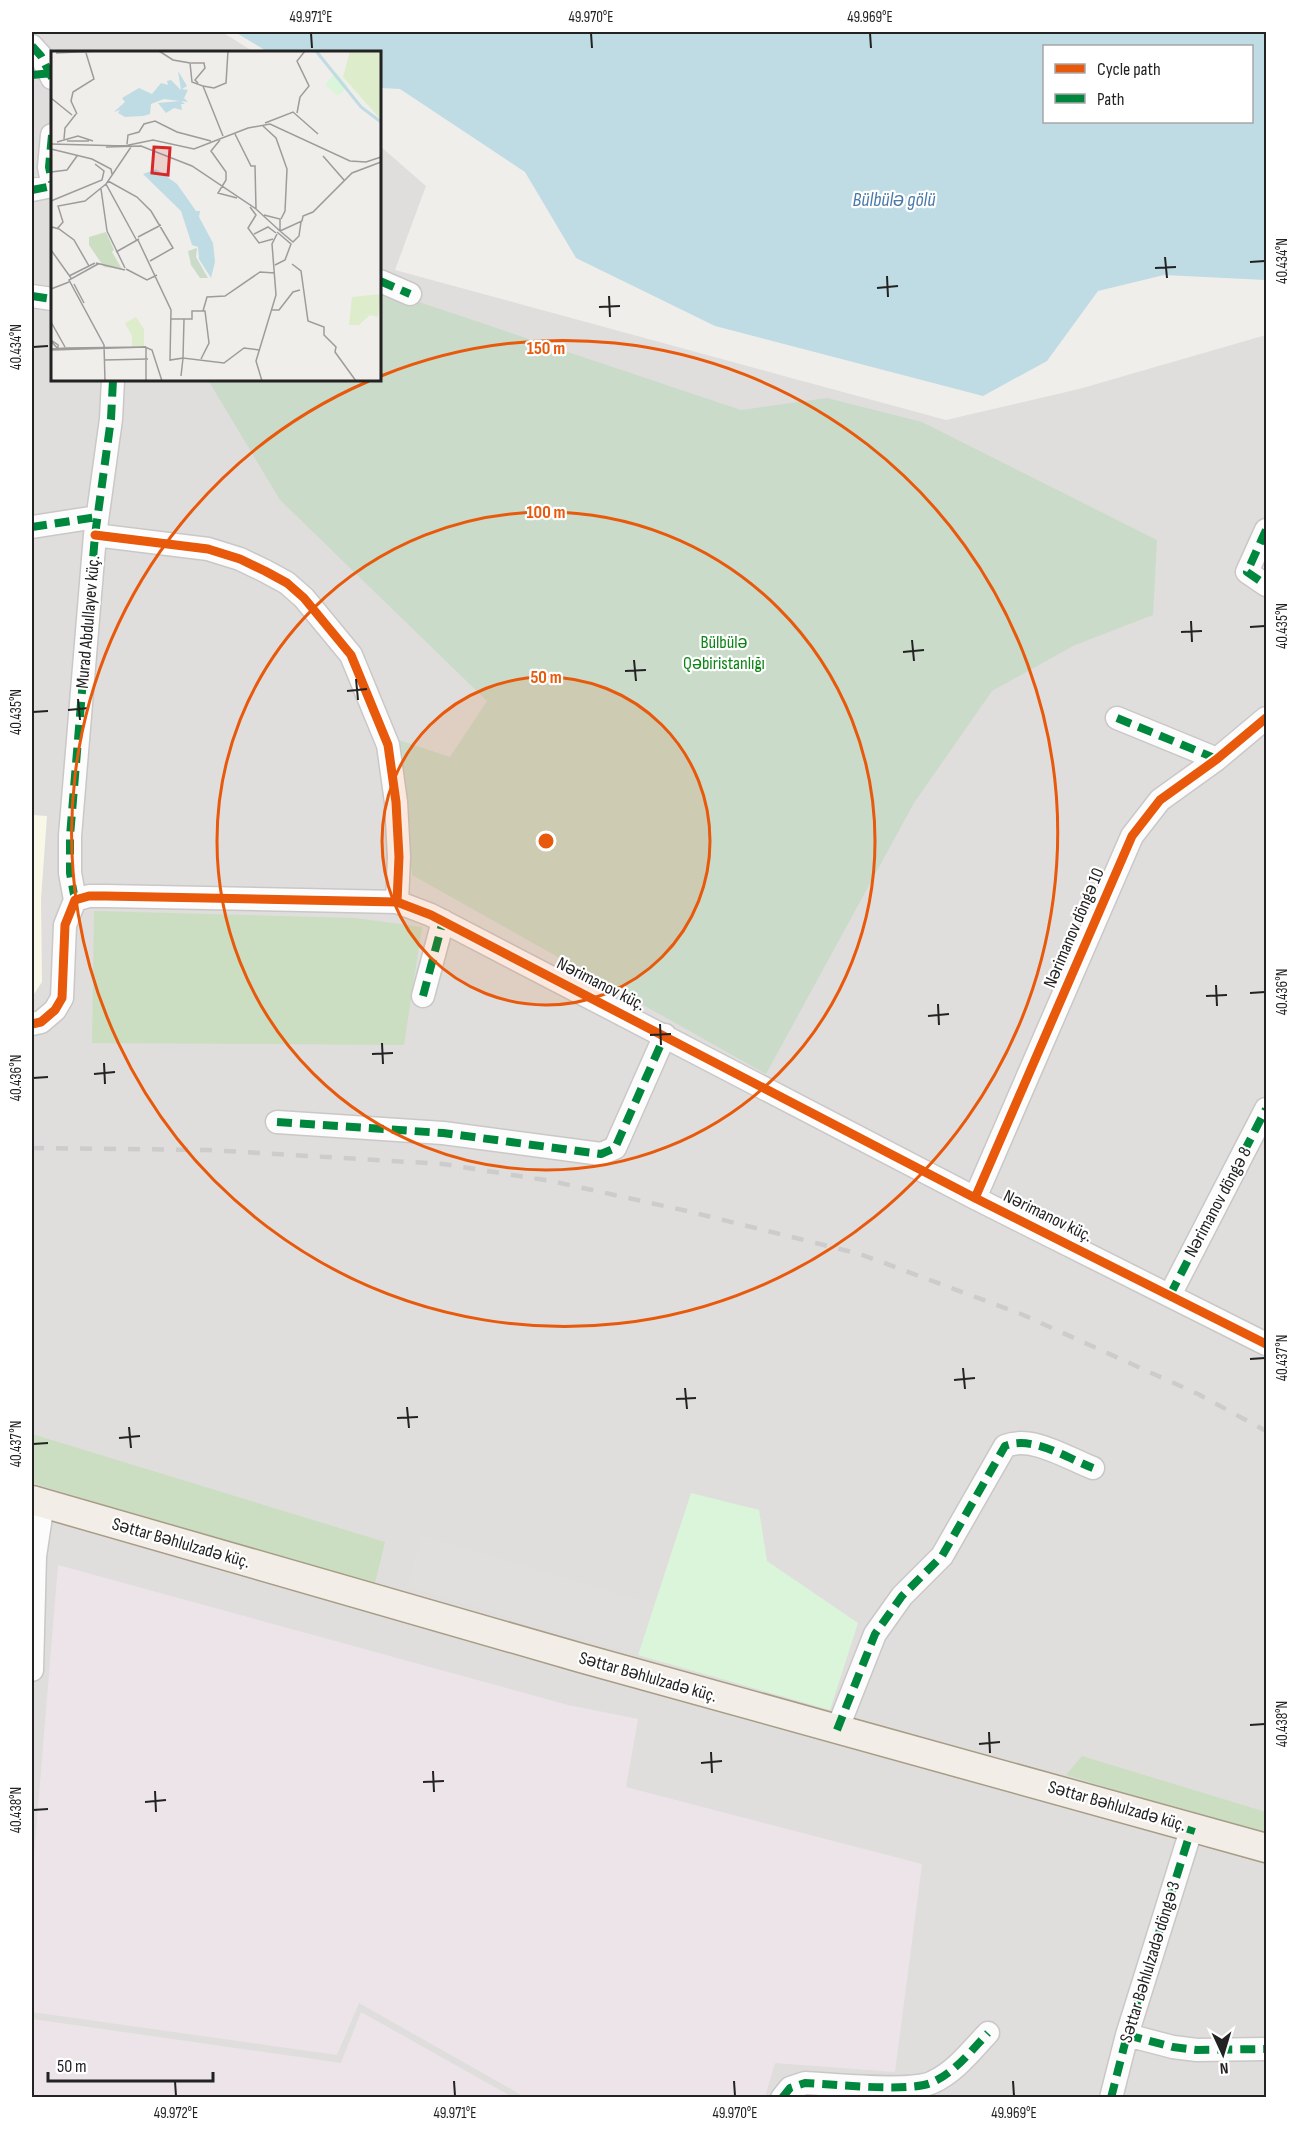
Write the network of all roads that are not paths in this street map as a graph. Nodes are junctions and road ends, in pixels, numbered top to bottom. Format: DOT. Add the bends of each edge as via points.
graph roads {
  1 [pos="32,46"];
  2 [pos="45,75"];
  3 [pos="51,146"];
  4 [pos="51,178"];
  5 [pos="51,184"];
  6 [pos="32,190"];
  7 [pos="381,281"];
  8 [pos="410,294"];
  9 [pos="32,296"];
  10 [pos="51,299"];
  11 [pos="113,381"];
  12 [pos="32,526"];
  13 [pos="96,526"];
  14 [pos="1266,531"];
  15 [pos="1266,585"];
  16 [pos="1117,718"];
  17 [pos="1266,718"];
  18 [pos="1217,759"];
  19 [pos="75,900"];
  20 [pos="397,902"];
  21 [pos="443,921"];
  22 [pos="423,996"];
  23 [pos="32,1024"];
  24 [pos="665,1035"];
  25 [pos="1266,1109"];
  26 [pos="277,1122"];
  27 [pos="975,1198"];
  28 [pos="1170,1295"];
  29 [pos="1266,1344"];
  30 [pos="1093,1468"];
  31 [pos="37,1501"];
  32 [pos="32,1670"];
  33 [pos="837,1730"];
  34 [pos="1192,1827"];
  35 [pos="1266,1848"];
  36 [pos="987,2033"];
  37 [pos="1127,2035"];
  38 [pos="1266,2049"];
  39 [pos="782,2097"];
  40 [pos="1111,2097"];
  1 -- 2 [label="street"];
  3 -- 4 [label="street"];
  5 -- 6 [label="street"];
  7 -- 8 [label="street"];
  9 -- 10 [label="street"];
  11 -- 13 [label="street, Murad Abdullayev küç."];
  12 -- 13 [label="street"];
  13 -- 19 [label="street, Murad Abdullayev küç." via="70,836"];
  13 -- 20 [label="street" via="208,549 265,571 304,598 351,655 388,745 399,846"];
  14 -- 15 [label="street" via="1247,572"];
  16 -- 18 [label="street"];
  17 -- 18 [label="street, Nərimanov döngə 10"];
  18 -- 27 [label="street, Nərimanov döngə 10" via="1160,800 1132,836"];
  19 -- 20 [label="street, Nərimanov küç." via="106,896"];
  19 -- 23 [label="street" via="65,925 62,998 48,1016"];
  20 -- 21 [label="street, Nərimanov küç."];
  21 -- 22 [label="street"];
  21 -- 24 [label="street, Nərimanov küç."];
  24 -- 26 [label="street" via="615,1148 601,1154 443,1133"];
  24 -- 27 [label="street, Nərimanov küç."];
  25 -- 28 [label="street, Nərimanov döngə 8"];
  27 -- 28 [label="street, Nərimanov küç."];
  28 -- 29 [label="street, Nərimanov küç."];
  30 -- 33 [label="street" via="1030,1443 1018,1441 1005,1446 942,1556 902,1596 875,1634"];
  31 -- 32 [label="street"];
  31 -- 33 [label="main road, Səttar Bəhlulzadə küç."];
  33 -- 34 [label="main road, Səttar Bəhlulzadə küç."];
  34 -- 35 [label="main road, Səttar Bəhlulzadə küç."];
  34 -- 37 [label="street, Səttar Bəhlulzadə döngə 3"];
  36 -- 39 [label="street" via="949,2073 931,2084 805,2083 790,2088"];
  37 -- 38 [label="street" via="1197,2050"];
  37 -- 40 [label="street, Səttar Bəhlulzadə döngə 3"];
}
